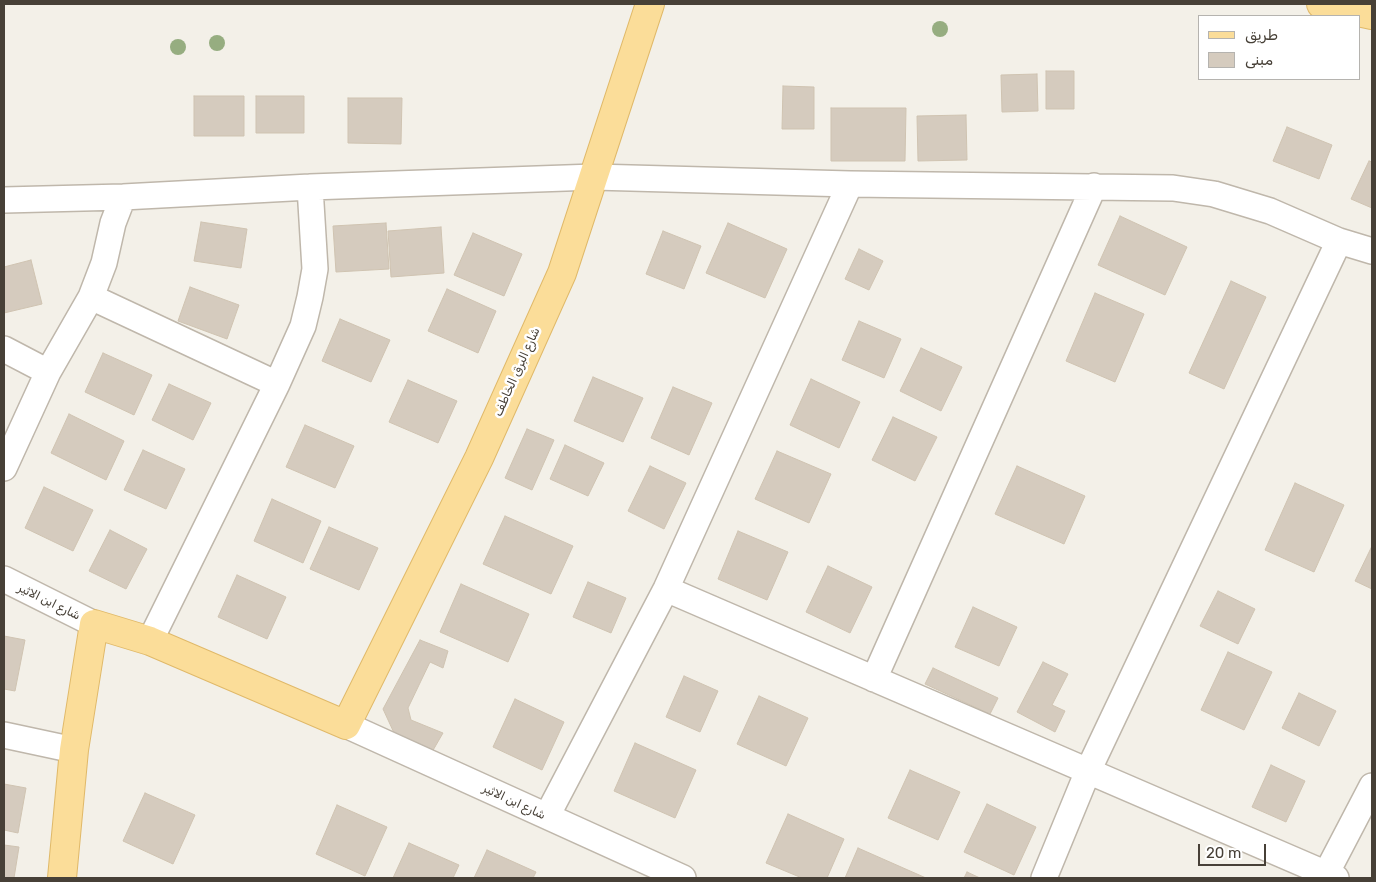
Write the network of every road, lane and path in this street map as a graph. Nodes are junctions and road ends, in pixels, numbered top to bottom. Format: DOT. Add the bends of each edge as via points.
graph roads {
  1 [pos="650,4"];
  2 [pos="1321,4"];
  3 [pos="1372,15"];
  4 [pos="594,177"];
  5 [pos="850,184"];
  6 [pos="1094,186"];
  7 [pos="310,187"];
  8 [pos="123,197"];
  9 [pos="4,200"];
  10 [pos="1339,241"];
  11 [pos="1372,252"];
  12 [pos="91,296"];
  13 [pos="4,349"];
  14 [pos="48,372"];
  15 [pos="276,384"];
  16 [pos="4,468"];
  17 [pos="4,579"];
  18 [pos="666,589"];
  19 [pos="94,624"];
  20 [pos="150,640"];
  21 [pos="874,679"];
  22 [pos="346,725"];
  23 [pos="4,735"];
  24 [pos="74,750"];
  25 [pos="1088,772"];
  26 [pos="1372,786"];
  27 [pos="547,816"];
  28 [pos="1331,876"];
  29 [pos="62,878"];
  30 [pos="682,878"];
  31 [pos="1044,878"];
  1 -- 4 [label="main road, شارع البرق الخاطف"];
  2 -- 3 [label="main road"];
  4 -- 5 [label="street"];
  4 -- 7 [label="street"];
  4 -- 22 [label="main road, شارع البرق الخاطف" via="562,273 479,458"];
  5 -- 6 [label="street"];
  5 -- 18 [label="street"];
  6 -- 10 [label="street" via="1173,188 1214,194 1270,211"];
  6 -- 21 [label="street"];
  7 -- 8 [label="street"];
  7 -- 15 [label="street" via="315,269 302,326"];
  8 -- 9 [label="street"];
  8 -- 12 [label="street"];
  10 -- 11 [label="street"];
  10 -- 25 [label="street"];
  12 -- 14 [label="street"];
  12 -- 15 [label="street"];
  13 -- 14 [label="street"];
  14 -- 16 [label="street"];
  15 -- 20 [label="street"];
  17 -- 19 [label="street, شارع ابن الاثير"];
  18 -- 21 [label="street"];
  18 -- 27 [label="street"];
  19 -- 20 [label="main road"];
  19 -- 24 [label="main road"];
  20 -- 22 [label="main road"];
  21 -- 25 [label="street"];
  22 -- 27 [label="street, شارع ابن الاثير"];
  23 -- 24 [label="street"];
  24 -- 29 [label="main road"];
  25 -- 28 [label="street"];
  25 -- 31 [label="street"];
  26 -- 28 [label="street"];
  27 -- 30 [label="street, شارع ابن الاثير"];
}
